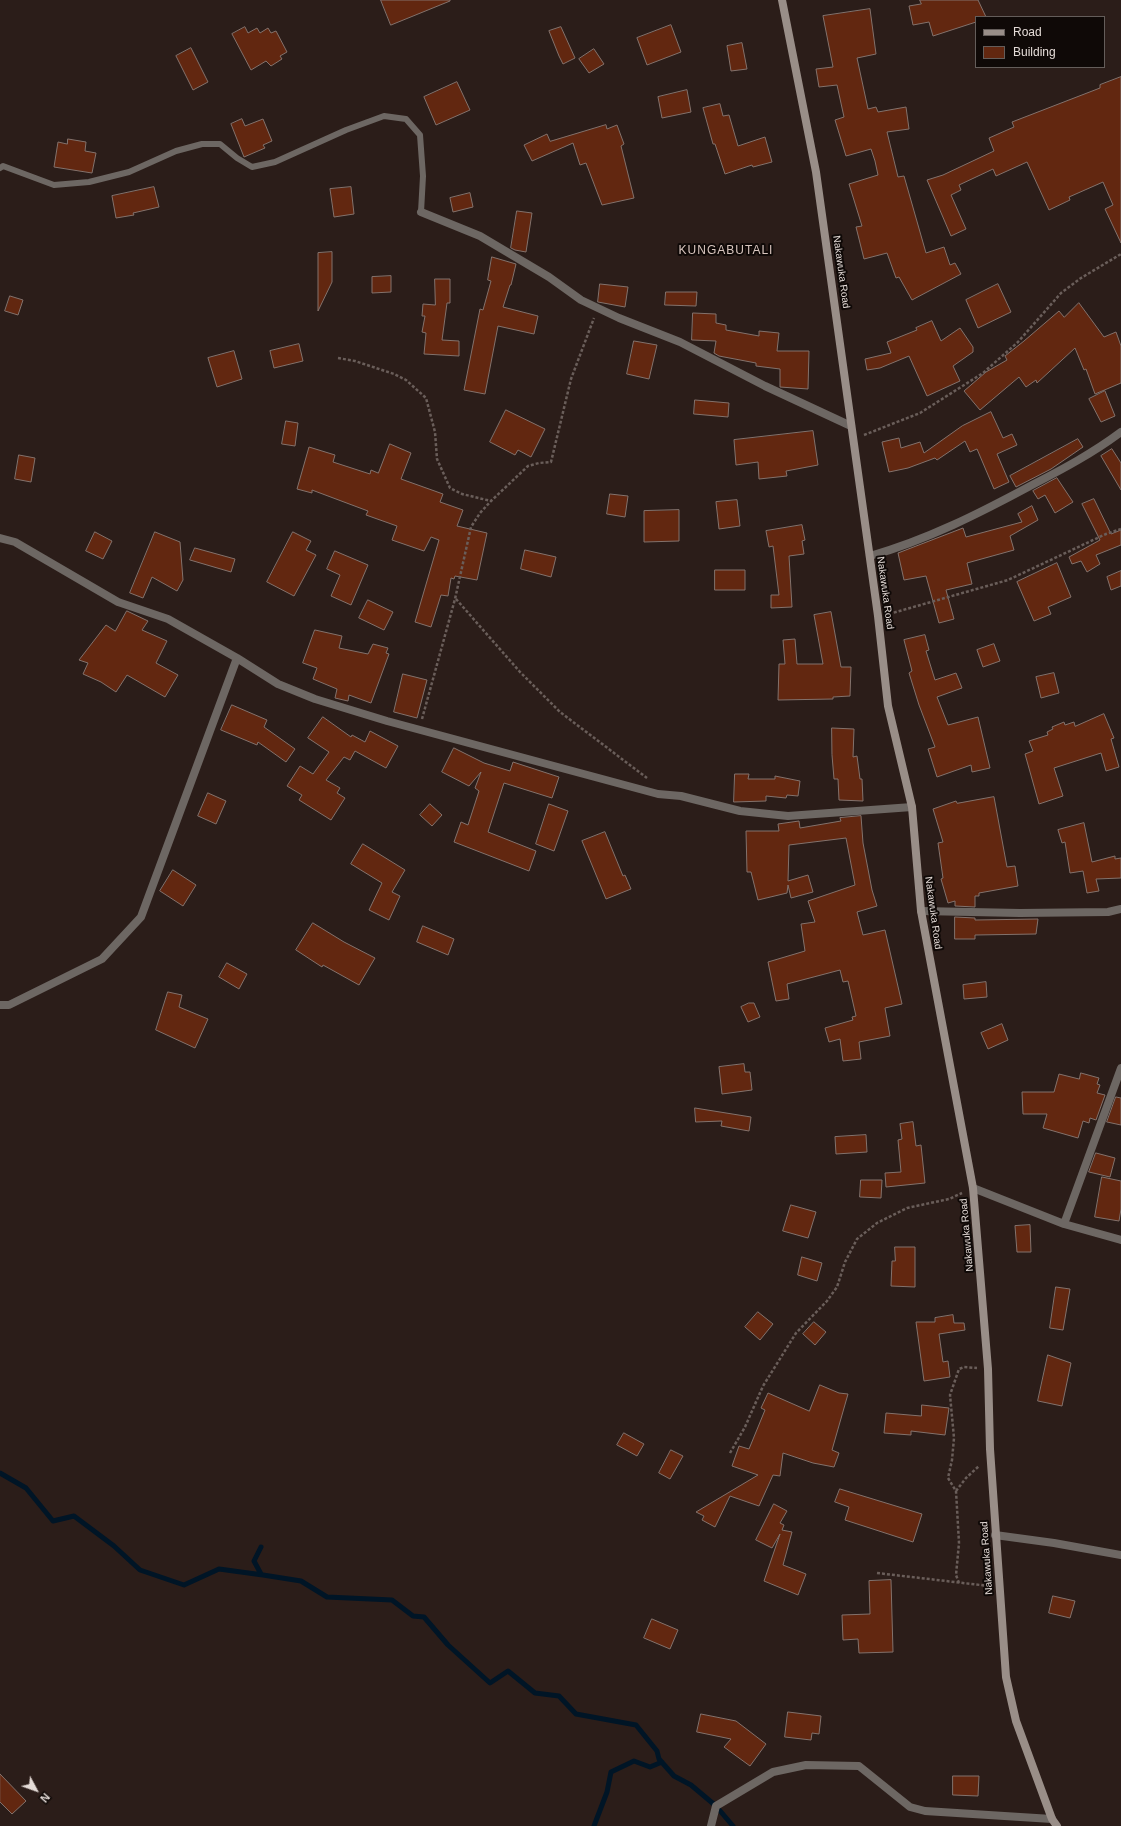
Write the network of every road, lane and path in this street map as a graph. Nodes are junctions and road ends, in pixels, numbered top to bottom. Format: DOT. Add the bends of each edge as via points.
graph roads {
  1 [pos="782,0"];
  2 [pos="0,168"];
  3 [pos="421,212"];
  4 [pos="1121,254"];
  5 [pos="598,308"];
  6 [pos="338,358"];
  7 [pos="851,426"];
  8 [pos="1121,432"];
  9 [pos="854,439"];
  10 [pos="491,501"];
  11 [pos="1121,529"];
  12 [pos="0,538"];
  13 [pos="870,556"];
  14 [pos="455,599"];
  15 [pos="878,616"];
  16 [pos="237,658"];
  17 [pos="419,730"];
  18 [pos="658,794"];
  19 [pos="912,807"];
  20 [pos="1121,909"];
  21 [pos="921,911"];
  22 [pos="0,1005"];
  23 [pos="1121,1068"];
  24 [pos="973,1188"];
  25 [pos="1064,1224"];
  26 [pos="1121,1240"];
  27 [pos="988,1370"];
  28 [pos="990,1449"];
  29 [pos="730,1453"];
  30 [pos="956,1491"];
  31 [pos="996,1535"];
  32 [pos="1121,1555"];
  33 [pos="877,1573"];
  34 [pos="959,1583"];
  35 [pos="999,1587"];
  36 [pos="1054,1823"];
  37 [pos="711,1826"];
  1 -- 7 [label="main road, Nakawuka Road" via="816,172"];
  2 -- 3 [label="lane" via="3,166 54,185 89,182 129,172 176,151 202,144 220,144 252,167 275,162 384,116 406,119 420,135 423,176"];
  3 -- 5 [label="street" via="480,236 549,277 581,300"];
  4 -- 9 [label="path" via="1062,292 1018,342 983,373 920,413"];
  5 -- 7 [label="street" via="680,342 765,386"];
  5 -- 10 [label="path" via="571,379 551,462 528,466"];
  6 -- 10 [label="path" via="394,374 426,398 435,432 437,459 450,488 462,494"];
  7 -- 9 [label="main road, Nakawuka Road"];
  8 -- 13 [label="street" via="1088,455 972,517"];
  9 -- 13 [label="main road, Nakawuka Road"];
  10 -- 14 [label="path" via="471,527"];
  11 -- 15 [label="path" via="1008,580"];
  12 -- 16 [label="street" via="20,545 118,602 168,618"];
  13 -- 15 [label="main road, Nakawuka Road"];
  14 -- 17 [label="path"];
  14 -- 18 [label="path" via="520,672 560,712 646,778"];
  15 -- 19 [label="main road, Nakawuka Road" via="888,706"];
  16 -- 17 [label="street" via="278,684 300,693"];
  16 -- 22 [label="street" via="141,917 102,959 9,1005"];
  17 -- 18 [label="street"];
  18 -- 19 [label="street" via="681,796 740,810 788,816"];
  19 -- 21 [label="main road, Nakawuka Road"];
  20 -- 21 [label="street" via="1108,912 1020,913"];
  21 -- 24 [label="main road, Nakawuka Road"];
  23 -- 25 [label="street"];
  24 -- 25 [label="street"];
  24 -- 27 [label="main road, Nakawuka Road"];
  24 -- 29 [label="path" via="949,1199 907,1208 877,1223 857,1240 845,1262 837,1287 796,1333 763,1386"];
  25 -- 26 [label="street"];
  27 -- 28 [label="main road, Nakawuka Road"];
  27 -- 30 [label="path" via="964,1367 960,1369 952,1387 950,1395 954,1438 948,1478"];
  28 -- 30 [label="path" via="979,1466"];
  28 -- 31 [label="main road, Nakawuka Road"];
  30 -- 34 [label="path" via="959,1543 956,1575"];
  31 -- 32 [label="street"];
  31 -- 35 [label="main road, Nakawuka Road"];
  33 -- 34 [label="path"];
  34 -- 35 [label="path"];
  35 -- 36 [label="main road, Nakawuka Road" via="1010,1702"];
  36 -- 37 [label="street" via="925,1812 910,1808 860,1766 806,1764 773,1772 716,1806"];
}
